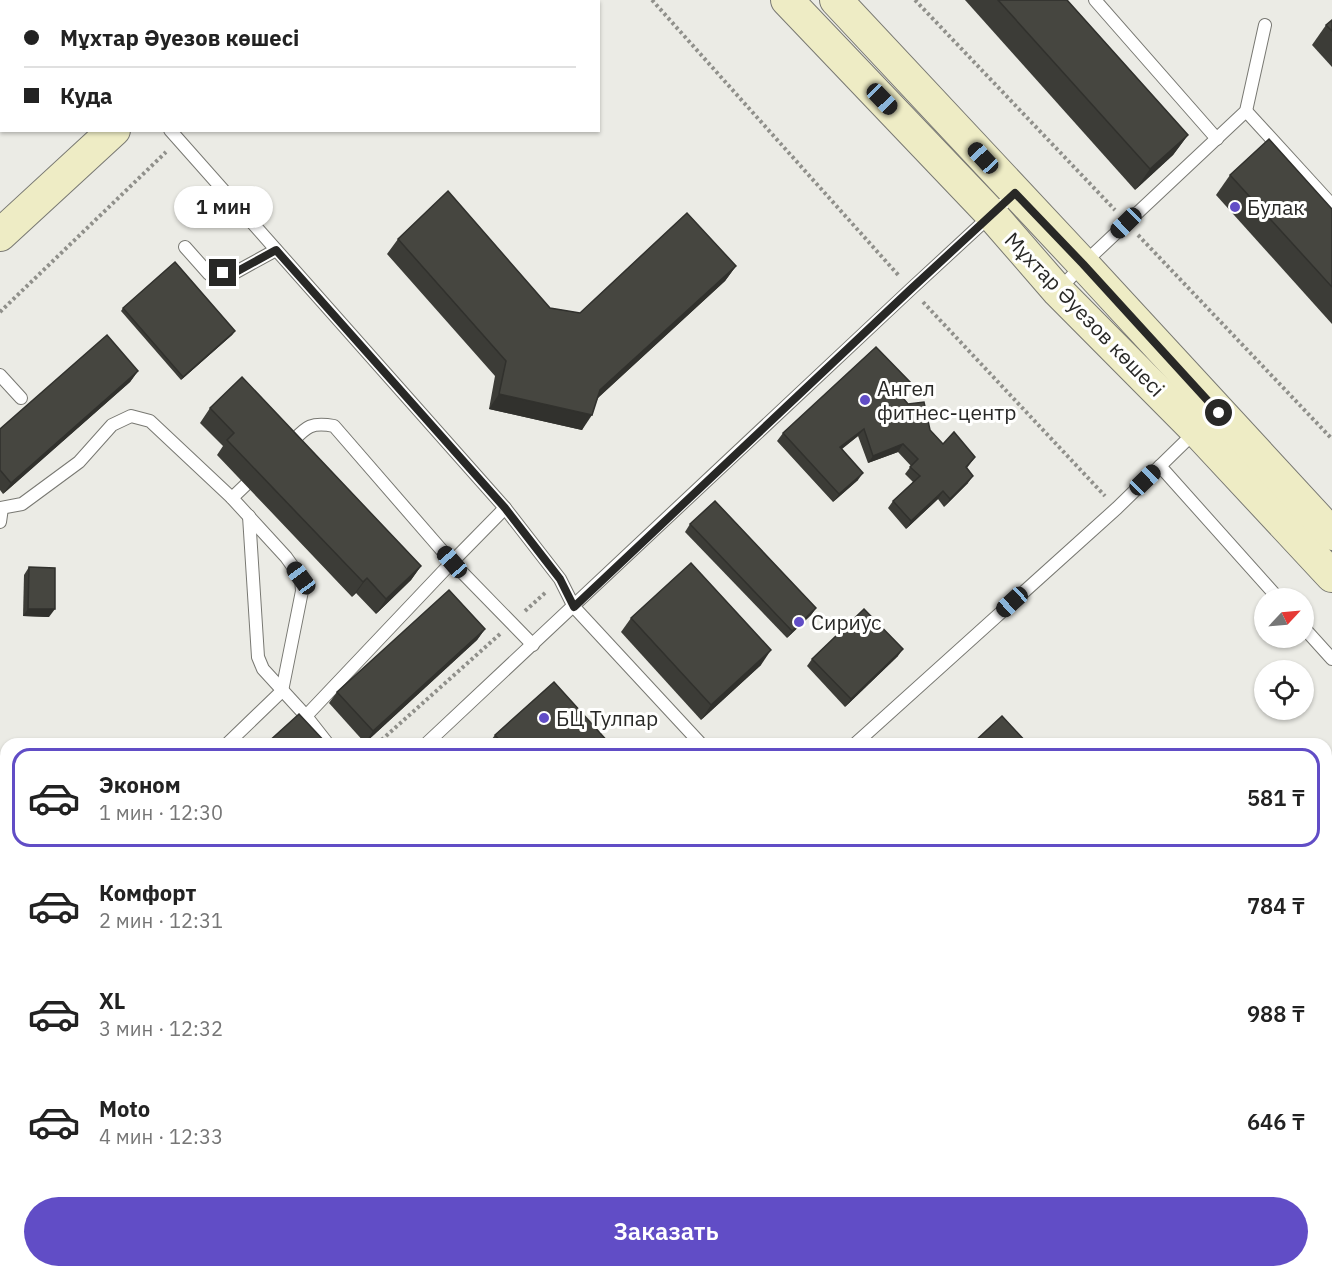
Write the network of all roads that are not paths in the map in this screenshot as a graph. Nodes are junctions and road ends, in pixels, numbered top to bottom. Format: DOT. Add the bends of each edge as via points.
graph roads {
  1 [pos="788,0"];
  2 [pos="836,0"];
  3 [pos="1095,0"];
  4 [pos="1264,25"];
  5 [pos="1246,111"];
  6 [pos="112,132"];
  7 [pos="172,132"];
  8 [pos="1217,139"];
  9 [pos="1015,193"];
  10 [pos="1332,205"];
  11 [pos="992,215"];
  12 [pos="0,235"];
  13 [pos="185,247"];
  14 [pos="276,250"];
  15 [pos="1083,264"];
  16 [pos="1058,291"];
  17 [pos="0,375"];
  18 [pos="21,398"];
  19 [pos="1208,422"];
  20 [pos="280,453"];
  21 [pos="1160,466"];
  22 [pos="264,468"];
  23 [pos="232,498"];
  24 [pos="1,508"];
  25 [pos="505,508"];
  26 [pos="249,516"];
  27 [pos="0,522"];
  28 [pos="1332,534"];
  29 [pos="452,562"];
  30 [pos="1332,576"];
  31 [pos="1269,588"];
  32 [pos="574,607"];
  33 [pos="1314,639"];
  34 [pos="533,645"];
  35 [pos="1332,659"];
  36 [pos="282,692"];
  37 [pos="306,716"];
  38 [pos="233,738"];
  39 [pos="323,738"];
  40 [pos="432,738"];
  41 [pos="695,738"];
  42 [pos="862,738"];
  1 -- 11 [label="main road, Мұхтар Әуезов көшесі"];
  2 -- 9 [label="main road, Мұхтар Әуезов көшесі"];
  3 -- 8 [label="lane"];
  4 -- 5 [label="lane"];
  5 -- 8 [label="lane"];
  5 -- 10 [label="lane"];
  6 -- 12 [label="main road"];
  7 -- 14 [label="lane"];
  8 -- 15 [label="lane"];
  9 -- 11 [label="lane"];
  9 -- 15 [label="main road, Мұхтар Әуезов көшесі"];
  11 -- 16 [label="main road, Мұхтар Әуезов көшесі"];
  11 -- 32 [label="lane"];
  13 -- 14 [label="lane" via="209,274 236,272"];
  14 -- 25 [label="lane"];
  15 -- 16 [label="lane"];
  15 -- 19 [label="main road, Мұхтар Әуезов көшесі"];
  16 -- 19 [label="main road, Мұхтар Әуезов көшесі"];
  17 -- 18 [label="lane"];
  19 -- 21 [label="lane"];
  19 -- 28 [label="main road, Мұхтар Әуезов көшесі"];
  19 -- 30 [label="main road, Мұхтар Әуезов көшесі"];
  20 -- 29 [label="lane" via="304,430 318,423 334,426"];
  21 -- 31 [label="lane"];
  21 -- 42 [label="lane"];
  22 -- 23 [label="lane"];
  23 -- 24 [label="lane" via="150,421 131,416 112,426 79,462 22,504"];
  23 -- 26 [label="lane"];
  24 -- 27 [label="lane"];
  25 -- 29 [label="lane"];
  25 -- 32 [label="lane" via="560,579"];
  26 -- 36 [label="lane" via="258,657"];
  26 -- 36 [label="lane" via="301,578 302,591"];
  29 -- 34 [label="lane"];
  29 -- 37 [label="lane"];
  32 -- 34 [label="lane"];
  32 -- 41 [label="lane"];
  33 -- 35 [label="lane"];
  34 -- 40 [label="lane"];
  36 -- 37 [label="lane"];
  36 -- 38 [label="lane"];
  37 -- 39 [label="lane"];
}
